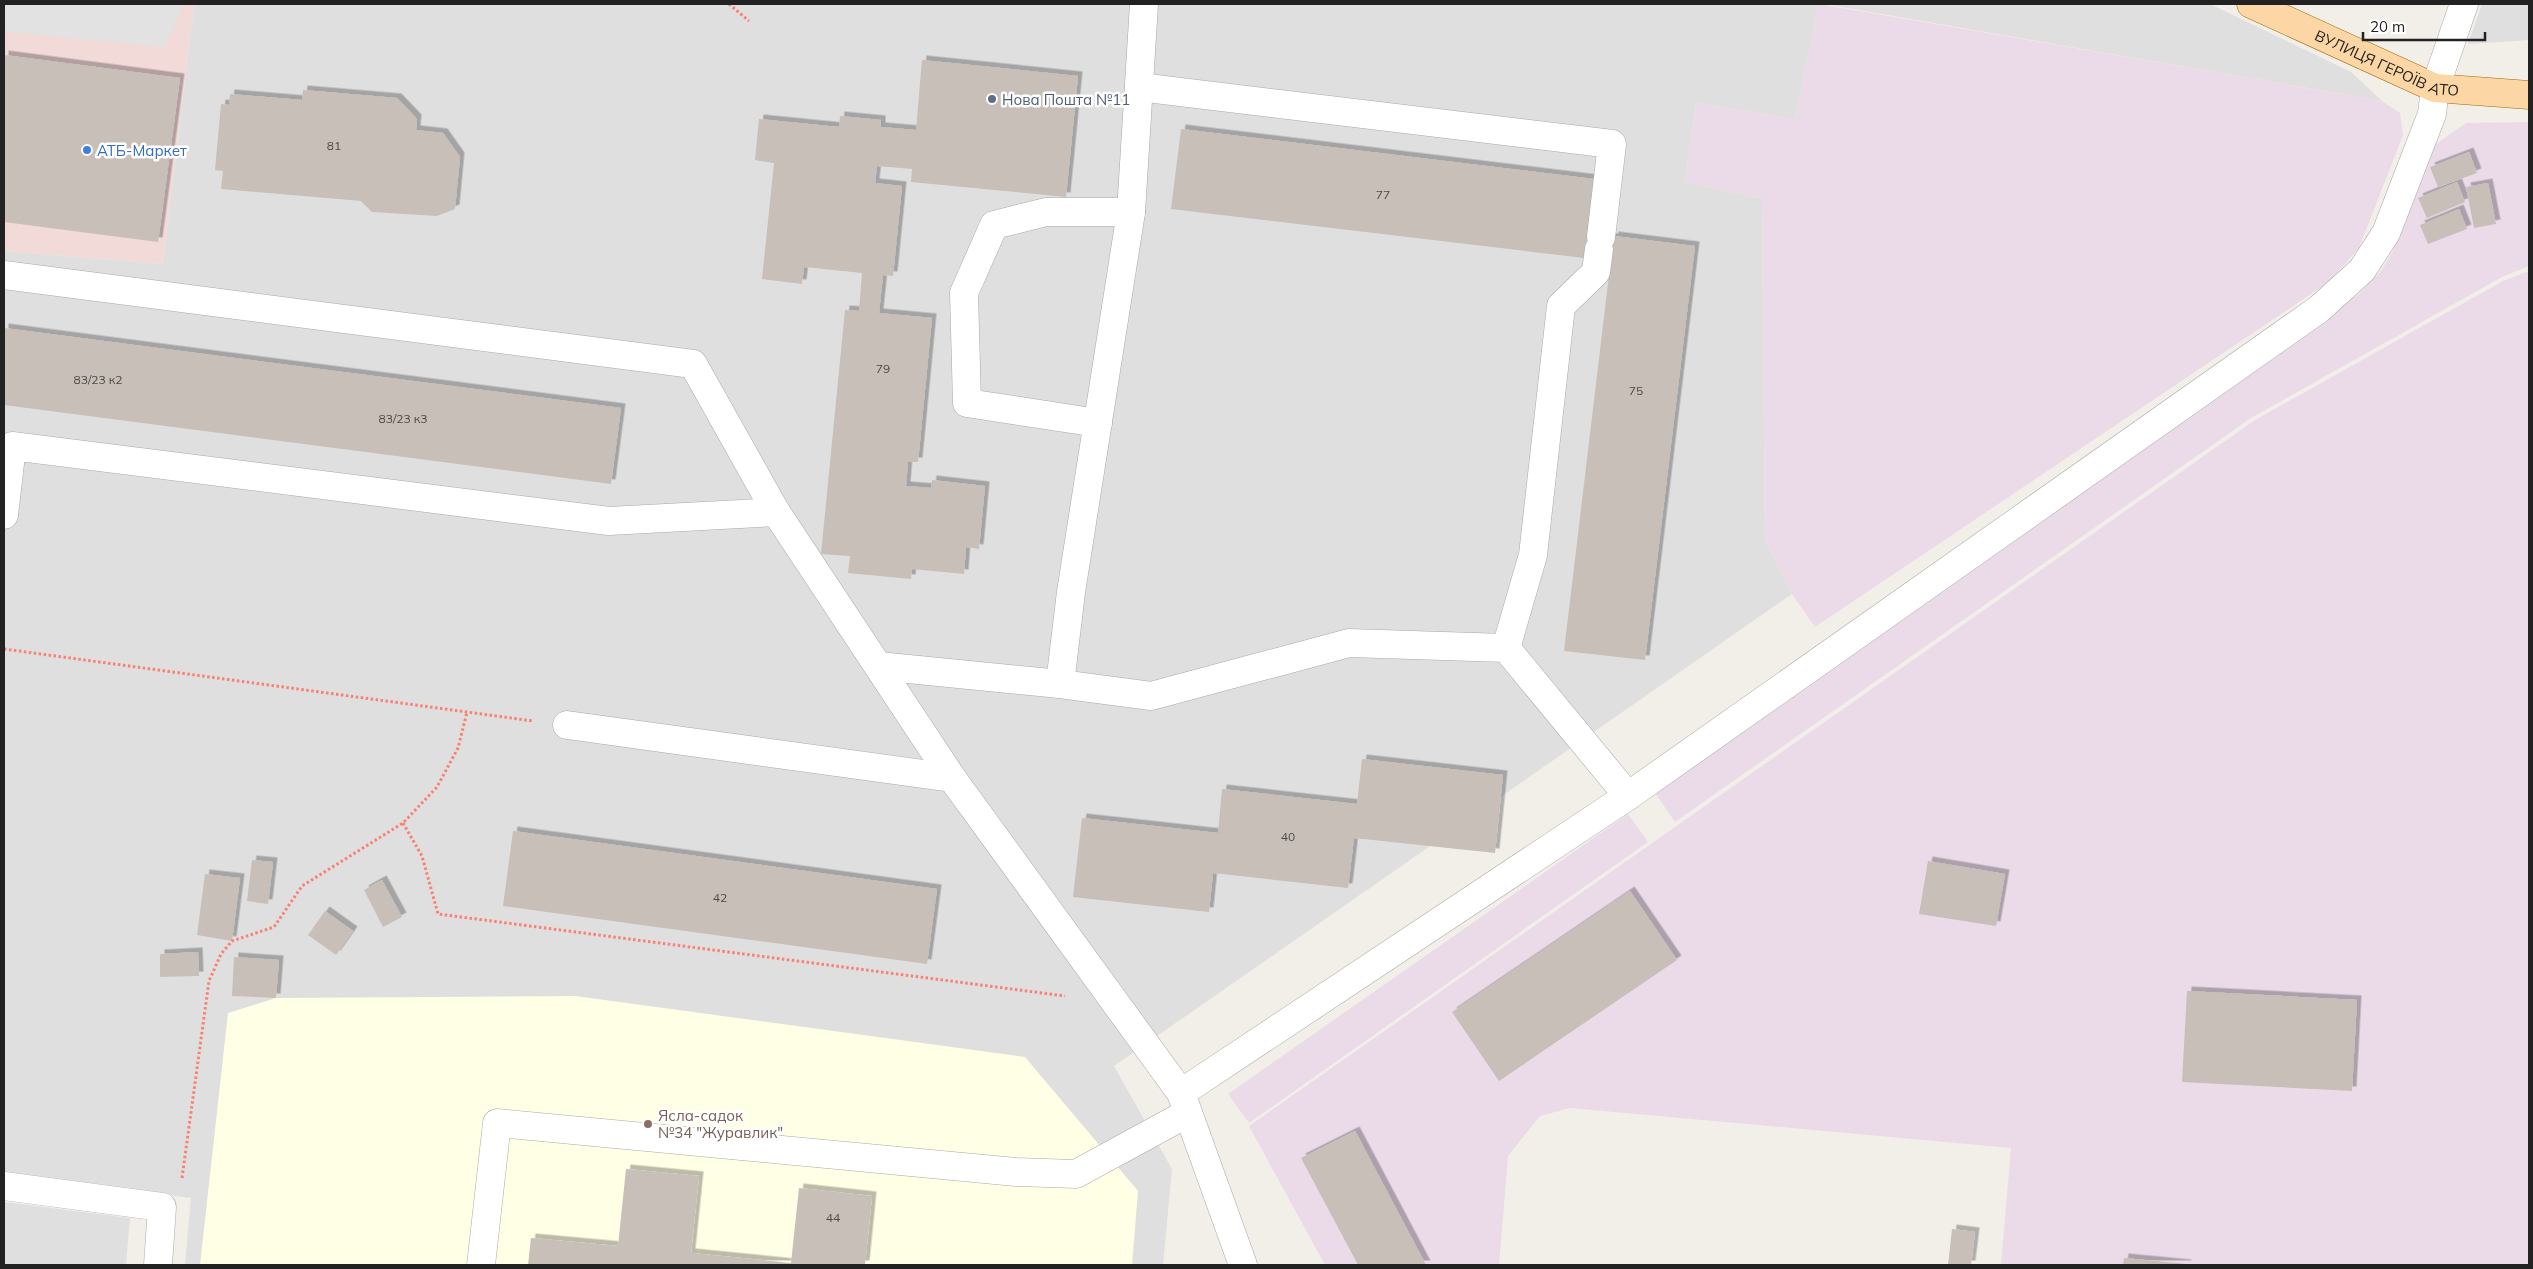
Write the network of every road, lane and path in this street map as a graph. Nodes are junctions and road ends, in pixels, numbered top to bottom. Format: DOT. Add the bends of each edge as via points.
graph roads {
  1 [pos="729,4"];
  2 [pos="1144,4"];
  3 [pos="2251,4"];
  4 [pos="2464,4"];
  5 [pos="749,21"];
  6 [pos="1140,87"];
  7 [pos="2435,88"];
  8 [pos="2529,95"];
  9 [pos="1131,212"];
  10 [pos="4,276"];
  11 [pos="1098,423"];
  12 [pos="776,512"];
  13 [pos="4,515"];
  14 [pos="1506,648"];
  15 [pos="4,649"];
  16 [pos="878,666"];
  17 [pos="1060,684"];
  18 [pos="467,712"];
  19 [pos="567,725"];
  20 [pos="952,778"];
  21 [pos="1628,796"];
  22 [pos="403,822"];
  23 [pos="1116,1002"];
  24 [pos="1185,1103"];
  25 [pos="4,1186"];
  26 [pos="162,1207"];
  27 [pos="158,1265"];
  28 [pos="481,1265"];
  29 [pos="1242,1265"];
  1 -- 5 [label="path"];
  2 -- 6 [label="street"];
  3 -- 7 [label="main road, ВУЛИЦЯ ГЕРОЇВ АТО"];
  4 -- 7 [label="street"];
  6 -- 9 [label="street"];
  6 -- 14 [label="street" via="1612,144 1596,272 1561,306 1533,555"];
  7 -- 8 [label="main road, ВУЛИЦЯ ГЕРОЇВ АТО"];
  7 -- 21 [label="street" via="2432,114 2386,233 2362,270 2319,309"];
  9 -- 11 [label="street"];
  9 -- 11 [label="street" via="1046,212 994,225 964,293 967,403"];
  10 -- 12 [label="street" via="693,364"];
  11 -- 17 [label="street"];
  12 -- 13 [label="street" via="609,521 12,446"];
  12 -- 16 [label="street"];
  14 -- 17 [label="street" via="1349,643 1151,696"];
  14 -- 21 [label="street"];
  15 -- 18 [label="path"];
  16 -- 17 [label="street"];
  16 -- 20 [label="street"];
  18 -- 19 [label="path"];
  18 -- 22 [label="path" via="458,748 437,787"];
  19 -- 20 [label="street"];
  20 -- 23 [label="street"];
  21 -- 24 [label="street"];
  22 -- 23 [label="path" via="422,856 438,914"];
  22 -- 26 [label="path" via="302,886 274,927 232,941 221,954 209,981 182,1183"];
  23 -- 24 [label="street"];
  24 -- 28 [label="street" via="1076,1174 1016,1172 497,1123"];
  24 -- 29 [label="street"];
  25 -- 26 [label="street"];
  26 -- 27 [label="street"];
}
